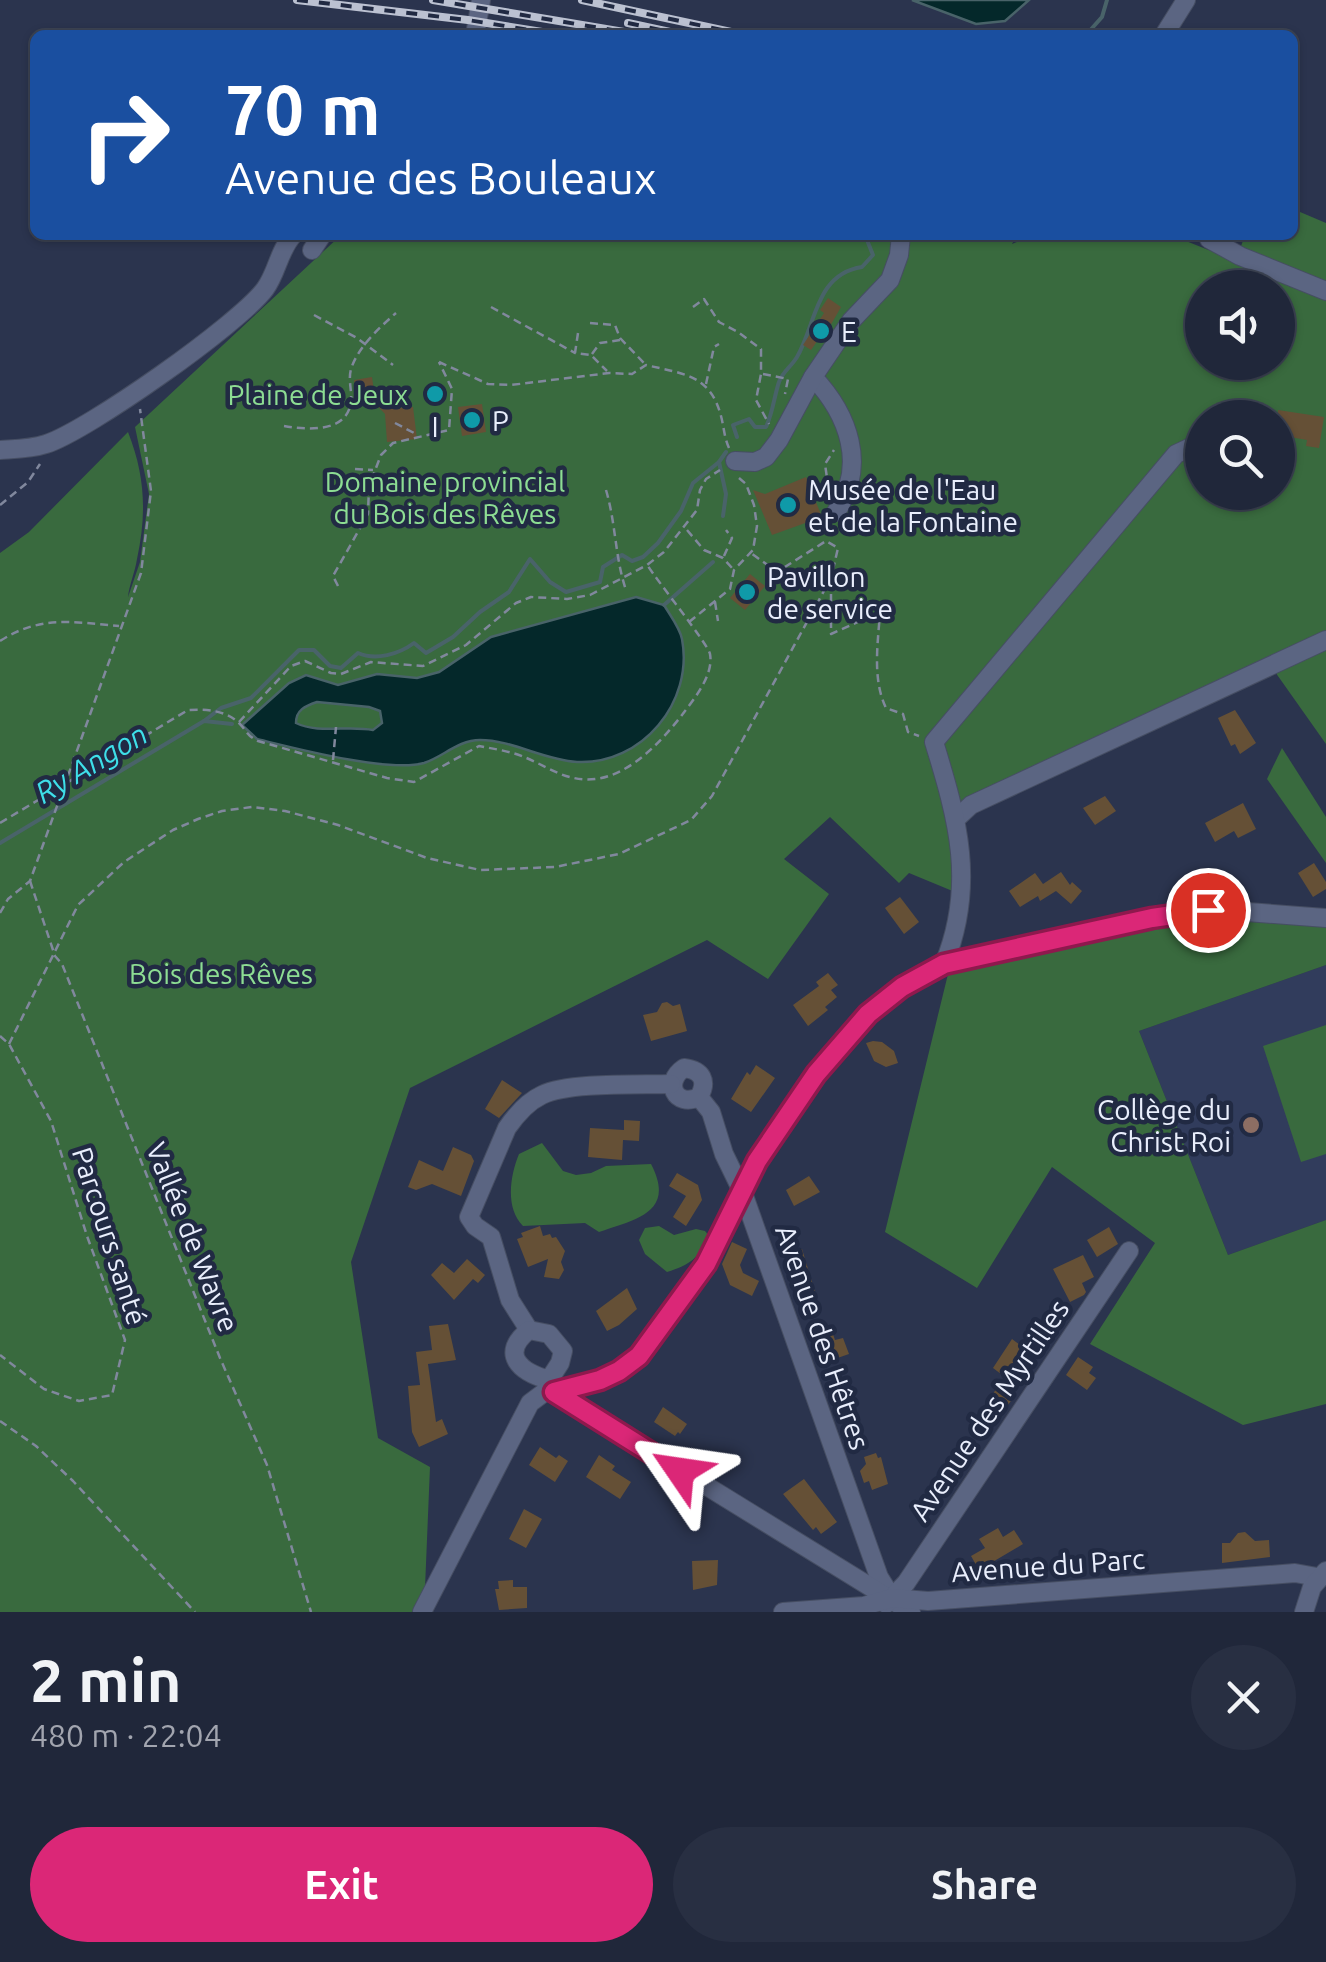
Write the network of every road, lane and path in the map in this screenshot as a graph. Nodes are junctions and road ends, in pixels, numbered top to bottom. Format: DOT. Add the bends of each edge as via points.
graph roads {
  1 [pos="481,0"];
  2 [pos="1186,0"];
  3 [pos="476,30"];
  4 [pos="1167,30"];
  5 [pos="290,240"];
  6 [pos="900,240"];
  7 [pos="1211,240"];
  8 [pos="1326,291"];
  9 [pos="693,306"];
  10 [pos="491,307"];
  11 [pos="396,313"];
  12 [pos="314,315"];
  13 [pos="590,323"];
  14 [pos="578,333"];
  15 [pos="620,340"];
  16 [pos="366,344"];
  17 [pos="719,344"];
  18 [pos="575,353"];
  19 [pos="591,356"];
  20 [pos="394,365"];
  21 [pos="646,365"];
  22 [pos="609,373"];
  23 [pos="761,374"];
  24 [pos="784,377"];
  25 [pos="813,377"];
  26 [pos="706,384"];
  27 [pos="139,402"];
  28 [pos="395,423"];
  29 [pos="284,426"];
  30 [pos="770,426"];
  31 [pos="420,436"];
  32 [pos="835,443"];
  33 [pos="0,450"];
  34 [pos="1185,450"];
  35 [pos="43,456"];
  36 [pos="736,468"];
  37 [pos="355,469"];
  38 [pos="374,470"];
  39 [pos="717,471"];
  40 [pos="606,490"];
  41 [pos="815,495"];
  42 [pos="0,505"];
  43 [pos="836,512"];
  44 [pos="686,528"];
  45 [pos="726,530"];
  46 [pos="751,552"];
  47 [pos="723,558"];
  48 [pos="647,565"];
  49 [pos="734,570"];
  50 [pos="831,578"];
  51 [pos="622,579"];
  52 [pos="338,586"];
  53 [pos="626,590"];
  54 [pos="715,600"];
  55 [pos="718,622"];
  56 [pos="687,623"];
  57 [pos="122,627"];
  58 [pos="1326,640"];
  59 [pos="0,641"];
  60 [pos="238,722"];
  61 [pos="336,727"];
  62 [pos="934,742"];
  63 [pos="333,761"];
  64 [pos="64,787"];
  65 [pos="957,818"];
  66 [pos="0,823"];
  67 [pos="30,881"];
  68 [pos="0,914"];
  69 [pos="1326,918"];
  70 [pos="55,956"];
  71 [pos="944,964"];
  72 [pos="0,1036"];
  73 [pos="8,1044"];
  74 [pos="671,1084"];
  75 [pos="699,1097"];
  76 [pos="744,1193"];
  77 [pos="1130,1251"];
  78 [pos="530,1330"];
  79 [pos="0,1355"];
  80 [pos="551,1386"];
  81 [pos="0,1421"];
  82 [pos="1321,1574"];
  83 [pos="886,1605"];
  84 [pos="195,1612"];
  85 [pos="311,1612"];
  86 [pos="422,1612"];
  87 [pos="783,1612"];
  88 [pos="911,1612"];
  89 [pos="1304,1612"];
  1 -- 3 [label="street"];
  2 -- 4 [label="street"];
  5 -- 33 [label="street" via="266,289 193,349 70,434"];
  6 -- 25 [label="street" via="890,280 851,321"];
  7 -- 8 [label="street"];
  9 -- 23 [label="path" via="704,299 719,322 761,349"];
  10 -- 18 [label="path"];
  11 -- 16 [label="path"];
  12 -- 16 [label="path"];
  13 -- 21 [label="path" via="614,325"];
  14 -- 18 [label="path"];
  15 -- 19 [label="path" via="600,343"];
  16 -- 20 [label="path"];
  16 -- 29 [label="path" via="349,375 351,408 344,418 321,428"];
  17 -- 26 [label="path"];
  18 -- 19 [label="path"];
  19 -- 22 [label="path"];
  21 -- 22 [label="path" via="632,374"];
  21 -- 26 [label="path"];
  22 -- 31 [label="path" via="499,385 439,362 452,388 449,430"];
  23 -- 24 [label="path"];
  23 -- 30 [label="path" via="756,400"];
  25 -- 36 [label="street" via="766,457"];
  25 -- 43 [label="street" via="832,397 854,470"];
  26 -- 36 [label="path"];
  27 -- 57 [label="path" via="151,491 141,573"];
  28 -- 31 [label="path"];
  31 -- 38 [label="path" via="393,444"];
  32 -- 41 [label="path" via="825,464 828,485"];
  34 -- 62 [label="street"];
  35 -- 42 [label="path" via="36,472"];
  36 -- 46 [label="path" via="754,506"];
  37 -- 38 [label="path"];
  38 -- 52 [label="path" via="368,514 333,576"];
  39 -- 44 [label="path" via="706,478"];
  40 -- 51 [label="path"];
  44 -- 47 [label="path" via="704,550"];
  44 -- 48 [label="path"];
  45 -- 47 [label="path" via="732,538"];
  46 -- 49 [label="path"];
  46 -- 50 [label="path" via="777,572 826,542 838,548"];
  47 -- 49 [label="path"];
  48 -- 51 [label="path"];
  48 -- 56 [label="path"];
  49 -- 54 [label="path" via="730,589"];
  50 -- 62 [label="path" via="831,634 880,612 881,697 886,708 903,714 908,732"];
  50 -- 70 [label="path" via="712,796 692,820 589,863 480,870 285,811 222,811 174,830 124,862 78,906"];
  51 -- 53 [label="path"];
  51 -- 60 [label="path" via="578,598 516,603 435,663 371,662 341,674 305,660 291,666"];
  54 -- 55 [label="path"];
  54 -- 56 [label="path"];
  56 -- 63 [label="path" via="706,644 710,668 694,700 645,756 609,776 575,779 479,746 414,782"];
  57 -- 59 [label="path" via="21,627"];
  57 -- 64 [label="path"];
  58 -- 65 [label="street" via="971,805"];
  60 -- 63 [label="path" via="248,737"];
  60 -- 64 [label="path" via="212,709 188,710"];
  61 -- 63 [label="path"];
  62 -- 65 [label="street"];
  64 -- 66 [label="path"];
  64 -- 67 [label="path"];
  65 -- 71 [label="street" via="963,889"];
  67 -- 68 [label="path"];
  67 -- 70 [label="path, Vallée de Wavre"];
  69 -- 71 [label="street" via="1184,913"];
  70 -- 73 [label="path"];
  70 -- 85 [label="path, Vallée de Wavre" via="267,1465"];
  71 -- 76 [label="street" via="902,987 834,1050 776,1130"];
  72 -- 73 [label="path, Parcours santé"];
  73 -- 79 [label="path, Parcours santé" via="52,1121 125,1340 112,1395 79,1402 44,1389"];
  74 -- 75 [label="street" via="681,1100"];
  74 -- 75 [label="street, Avenue des Hêtres" via="684,1068 696,1069 705,1088"];
  74 -- 78 [label="street" via="543,1094 507,1128 469,1217 491,1237 510,1300"];
  75 -- 76 [label="street, Avenue des Hêtres"];
  76 -- 80 [label="street" via="706,1264 639,1356 600,1380"];
  76 -- 83 [label="street, Avenue des Hêtres"];
  77 -- 83 [label="street, Avenue des Myrtilles"];
  78 -- 80 [label="street" via="549,1334 563,1352"];
  78 -- 80 [label="street" via="513,1348 516,1360"];
  80 -- 83 [label="street"];
  80 -- 86 [label="street" via="530,1403"];
  81 -- 84 [label="path" via="73,1481"];
  82 -- 83 [label="street, Avenue du Parc"];
  82 -- 89 [label="street"];
  83 -- 87 [label="street, Avenue du Parc"];
  83 -- 88 [label="street"];
}
